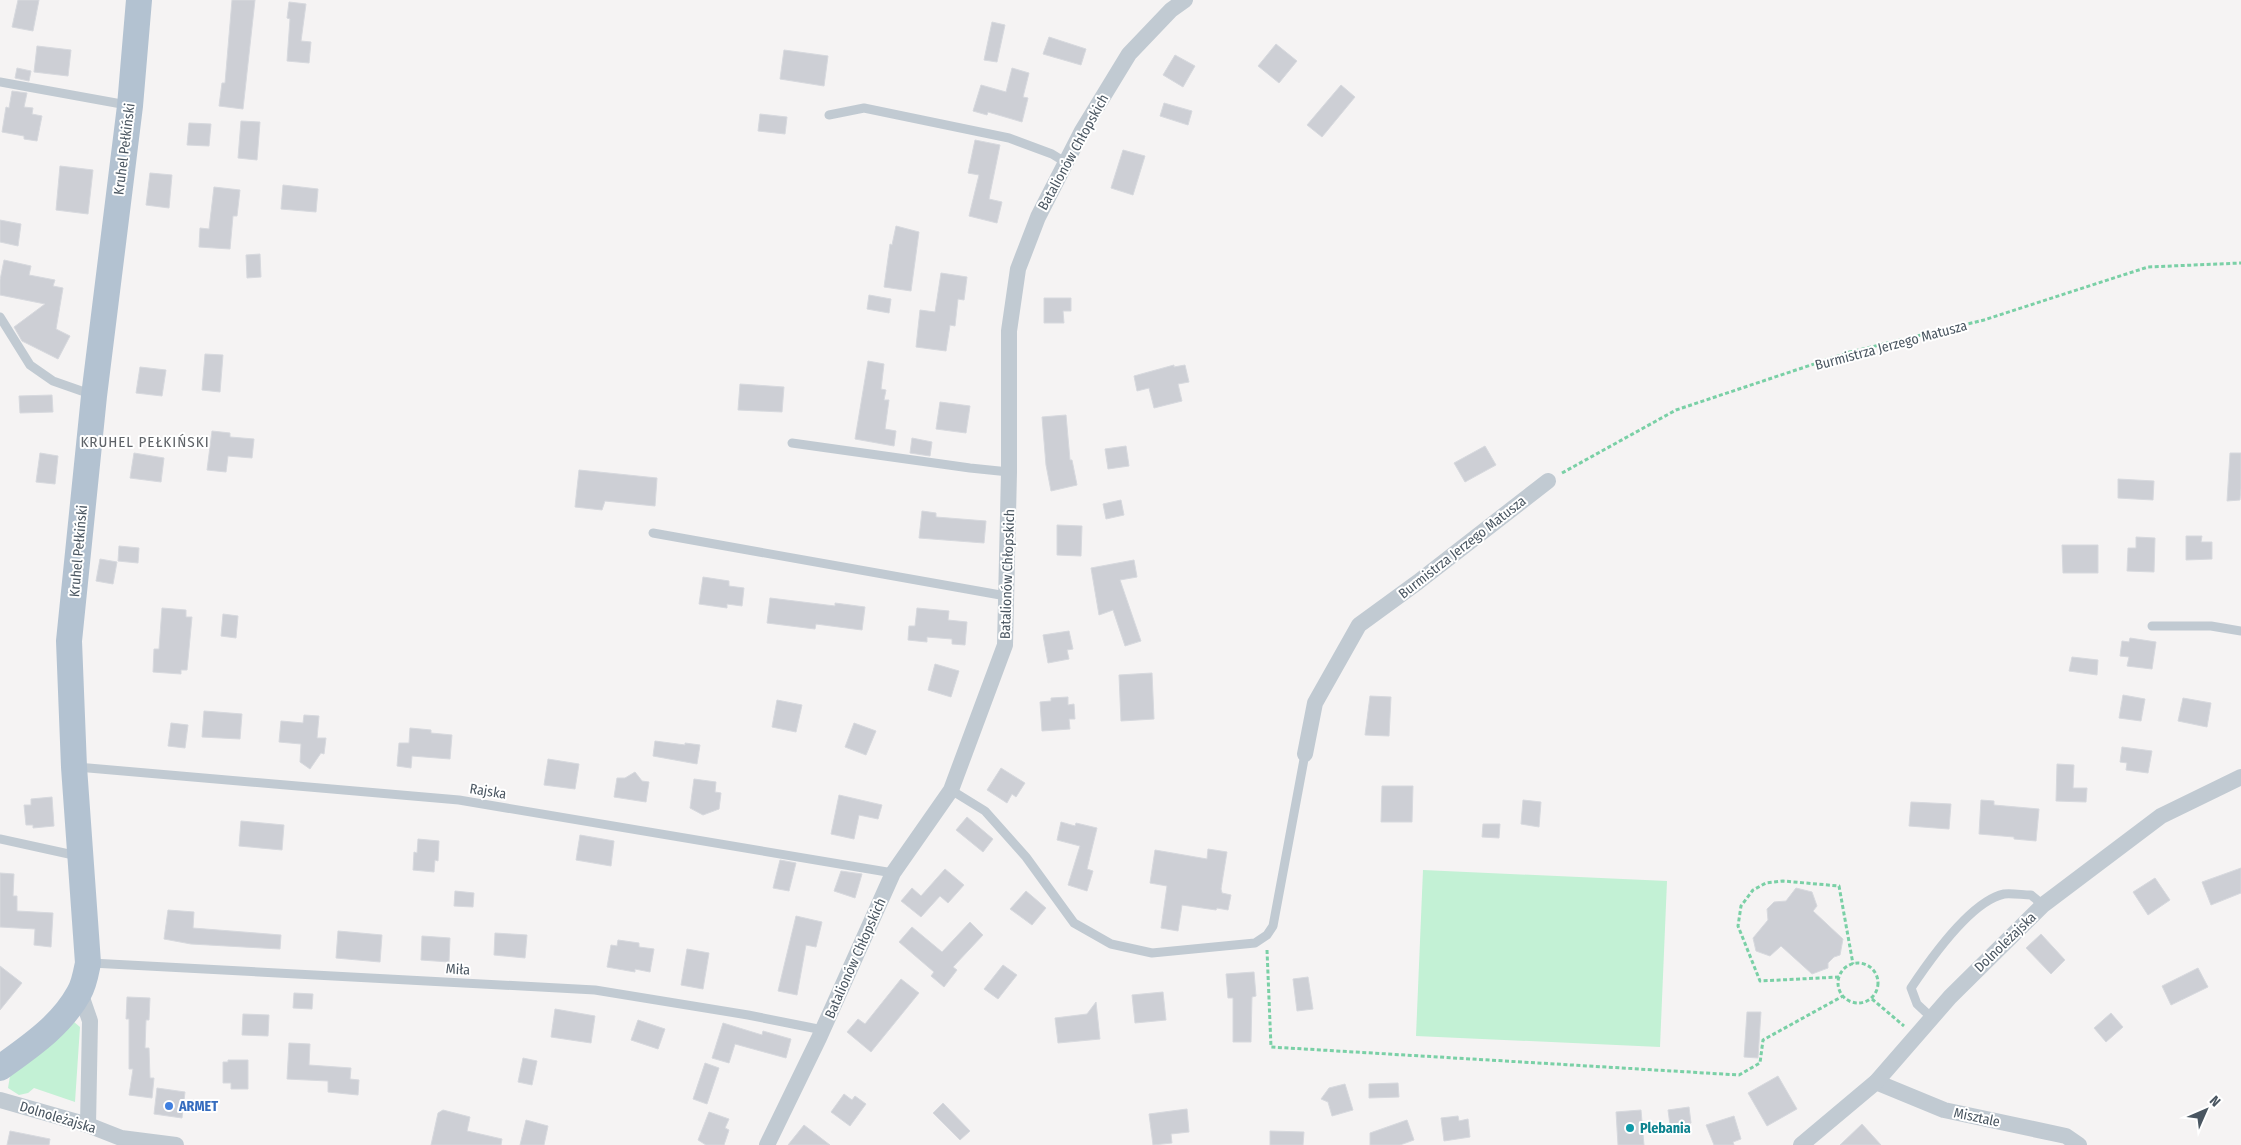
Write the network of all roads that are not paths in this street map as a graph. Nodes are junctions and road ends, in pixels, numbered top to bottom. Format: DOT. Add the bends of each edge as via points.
graph roads {
  1 [pos="1185,0"];
  2 [pos="135,1"];
  3 [pos="0,82"];
  4 [pos="130,106"];
  5 [pos="829,115"];
  6 [pos="1064,162"];
  7 [pos="0,317"];
  8 [pos="94,396"];
  9 [pos="792,443"];
  10 [pos="1009,472"];
  11 [pos="1548,481"];
  12 [pos="653,533"];
  13 [pos="1006,596"];
  14 [pos="2152,626"];
  15 [pos="2241,631"];
  16 [pos="1305,754"];
  17 [pos="74,767"];
  18 [pos="2241,777"];
  19 [pos="951,790"];
  20 [pos="0,839"];
  21 [pos="80,856"];
  22 [pos="893,873"];
  23 [pos="2043,905"];
  24 [pos="88,963"];
  25 [pos="80,992"];
  26 [pos="1932,1018"];
  27 [pos="822,1030"];
  28 [pos="0,1068"];
  29 [pos="1876,1082"];
  30 [pos="0,1100"];
  31 [pos="97,1134"];
  32 [pos="176,1145"];
  33 [pos="767,1145"];
  34 [pos="1800,1145"];
  35 [pos="2079,1145"];
  1 -- 6 [label="street, Batalionów Chłopskich" via="1171,10 1129,54"];
  2 -- 4 [label="main road, Kruhel Pełkiński"];
  3 -- 4 [label="lane"];
  4 -- 8 [label="main road, Kruhel Pełkiński"];
  5 -- 6 [label="lane" via="864,108 1009,138 1052,154"];
  6 -- 10 [label="street, Batalionów Chłopskich" via="1018,269 1009,331"];
  7 -- 8 [label="lane" via="30,365 52,381"];
  8 -- 17 [label="main road, Kruhel Pełkiński" via="69,641"];
  9 -- 10 [label="lane"];
  10 -- 13 [label="street, Batalionów Chłopskich"];
  11 -- 16 [label="street, Burmistrza Jerzego Matusza" via="1359,625 1315,703"];
  12 -- 13 [label="lane"];
  13 -- 19 [label="street, Batalionów Chłopskich" via="1005,645"];
  14 -- 15 [label="lane" via="2211,626"];
  16 -- 19 [label="lane, Burmistrza Jerzego Matusza" via="1273,926 1255,943 1152,952 1111,944 1074,923 1026,857 984,811"];
  17 -- 21 [label="main road, Kruhel Pełkiński"];
  17 -- 22 [label="lane, Rajska" via="459,800"];
  18 -- 23 [label="street, Dolnoleżajska" via="2161,816"];
  19 -- 22 [label="street, Batalionów Chłopskich"];
  20 -- 21 [label="lane"];
  21 -- 24 [label="main road, Kruhel Pełkiński"];
  22 -- 27 [label="street, Batalionów Chłopskich"];
  23 -- 26 [label="street, Dolnoleżajska" via="1950,996"];
  23 -- 26 [label="lane" via="2031,895 2004,894 1984,904 1941,944 1911,988 1917,1004"];
  24 -- 25 [label="main road, Kruhel Pełkiński"];
  24 -- 27 [label="lane, Miła" via="595,990"];
  25 -- 28 [label="main road, Kruhel Pełkiński" via="62,1018 40,1039"];
  25 -- 31 [label="street" via="90,1021"];
  26 -- 29 [label="street, Dolnoleżajska"];
  27 -- 33 [label="street, Batalionów Chłopskich"];
  29 -- 34 [label="street, Dolnoleżajska"];
  29 -- 35 [label="street, Misztale" via="1944,1110 2066,1136"];
  30 -- 31 [label="street, Dolnoleżajska"];
  31 -- 32 [label="street, Dolnoleżajska"];
}
